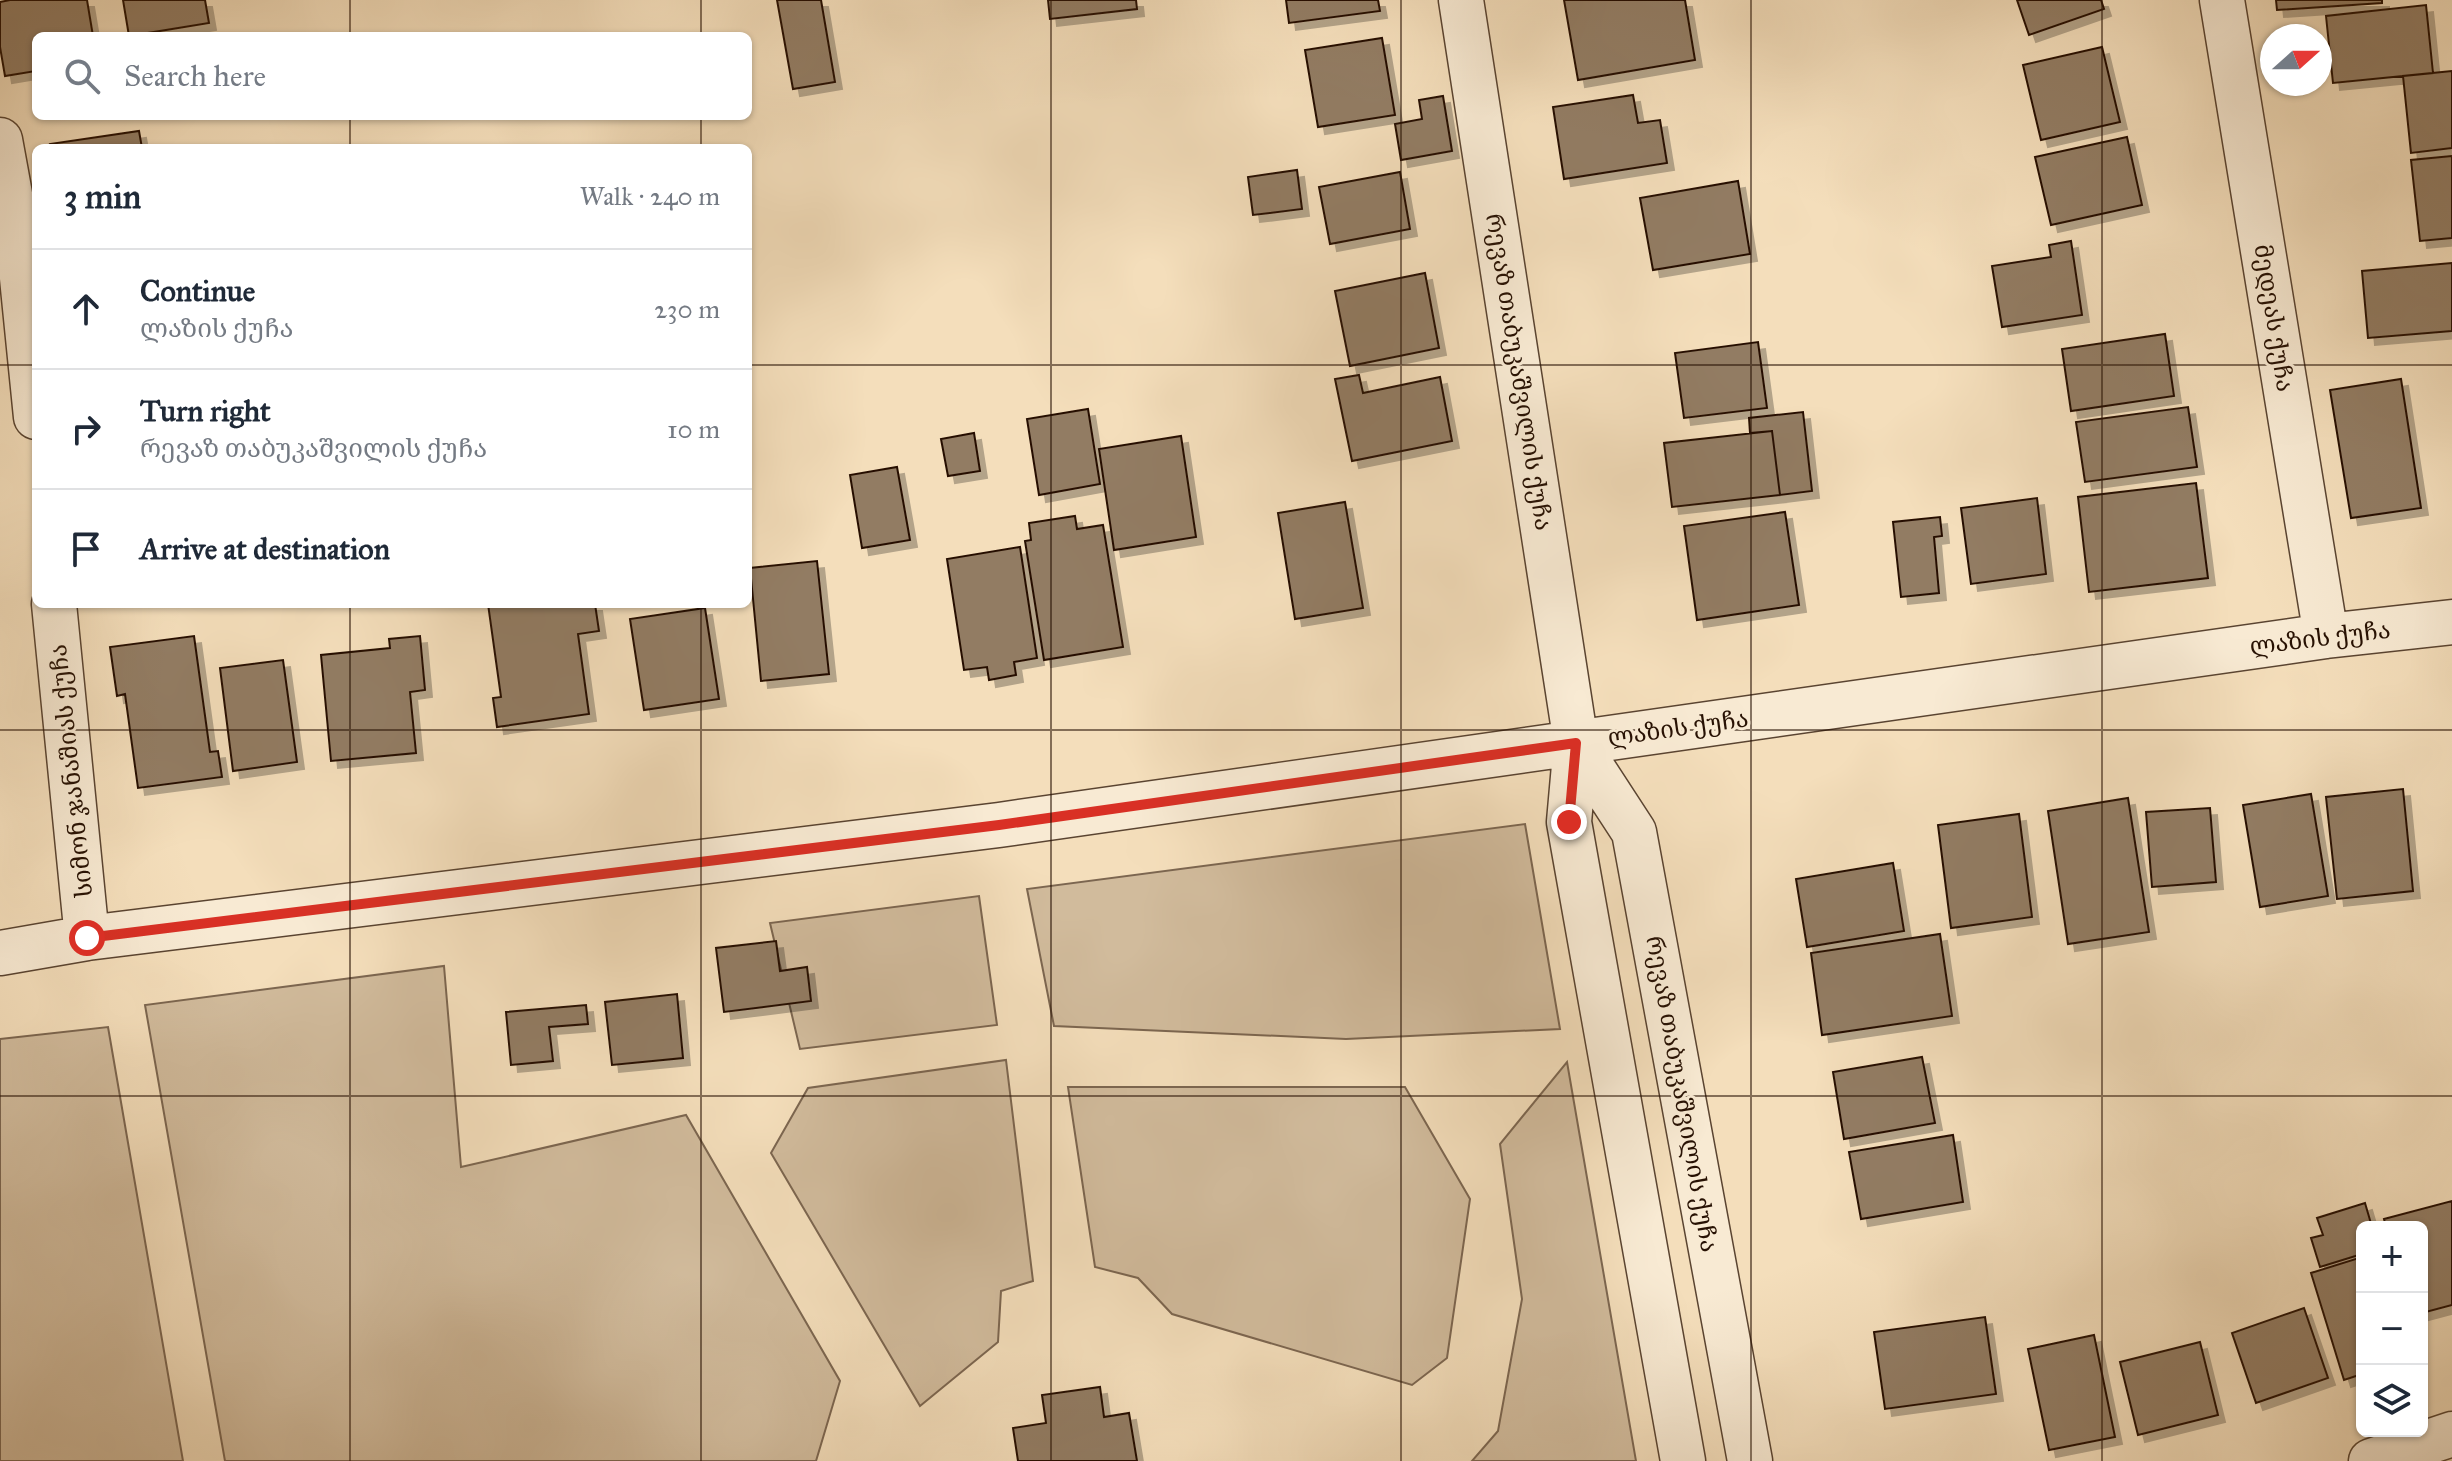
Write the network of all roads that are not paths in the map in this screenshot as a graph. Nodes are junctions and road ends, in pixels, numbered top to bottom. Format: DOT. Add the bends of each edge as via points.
graph roads {
  1 [pos="1461,0"];
  2 [pos="2222,0"];
  3 [pos="0,140"];
  4 [pos="9,240"];
  5 [pos="32,391"];
  6 [pos="54,608"];
  7 [pos="2452,622"];
  8 [pos="2326,636"];
  9 [pos="1576,743"];
  10 [pos="87,938"];
  11 [pos="0,953"];
  12 [pos="2452,1434"];
  13 [pos="1683,1461"];
  14 [pos="1750,1461"];
  15 [pos="2371,1461"];
  1 -- 9 [label="street, რევაზ თაბუკაშვილის ქუჩა"];
  2 -- 8 [label="street, მედეას ქუჩა"];
  3 -- 4 [label="street"];
  4 -- 5 [label="street"];
  6 -- 10 [label="street, სიმონ ჯანაშიას ქუჩა"];
  7 -- 8 [label="street, ლაზის ქუჩა"];
  8 -- 9 [label="street, ლაზის ქუჩა"];
  9 -- 10 [label="street, ლაზის ქუჩა" via="999,825"];
  9 -- 13 [label="street, რევაზ თაბუკაშვილის ქუჩა" via="1569,822"];
  9 -- 14 [label="street, რევაზ თაბუკაშვილის ქუჩა" via="1634,832"];
  10 -- 11 [label="street, ლაზის ქუჩა"];
  12 -- 15 [label="street"];
}
